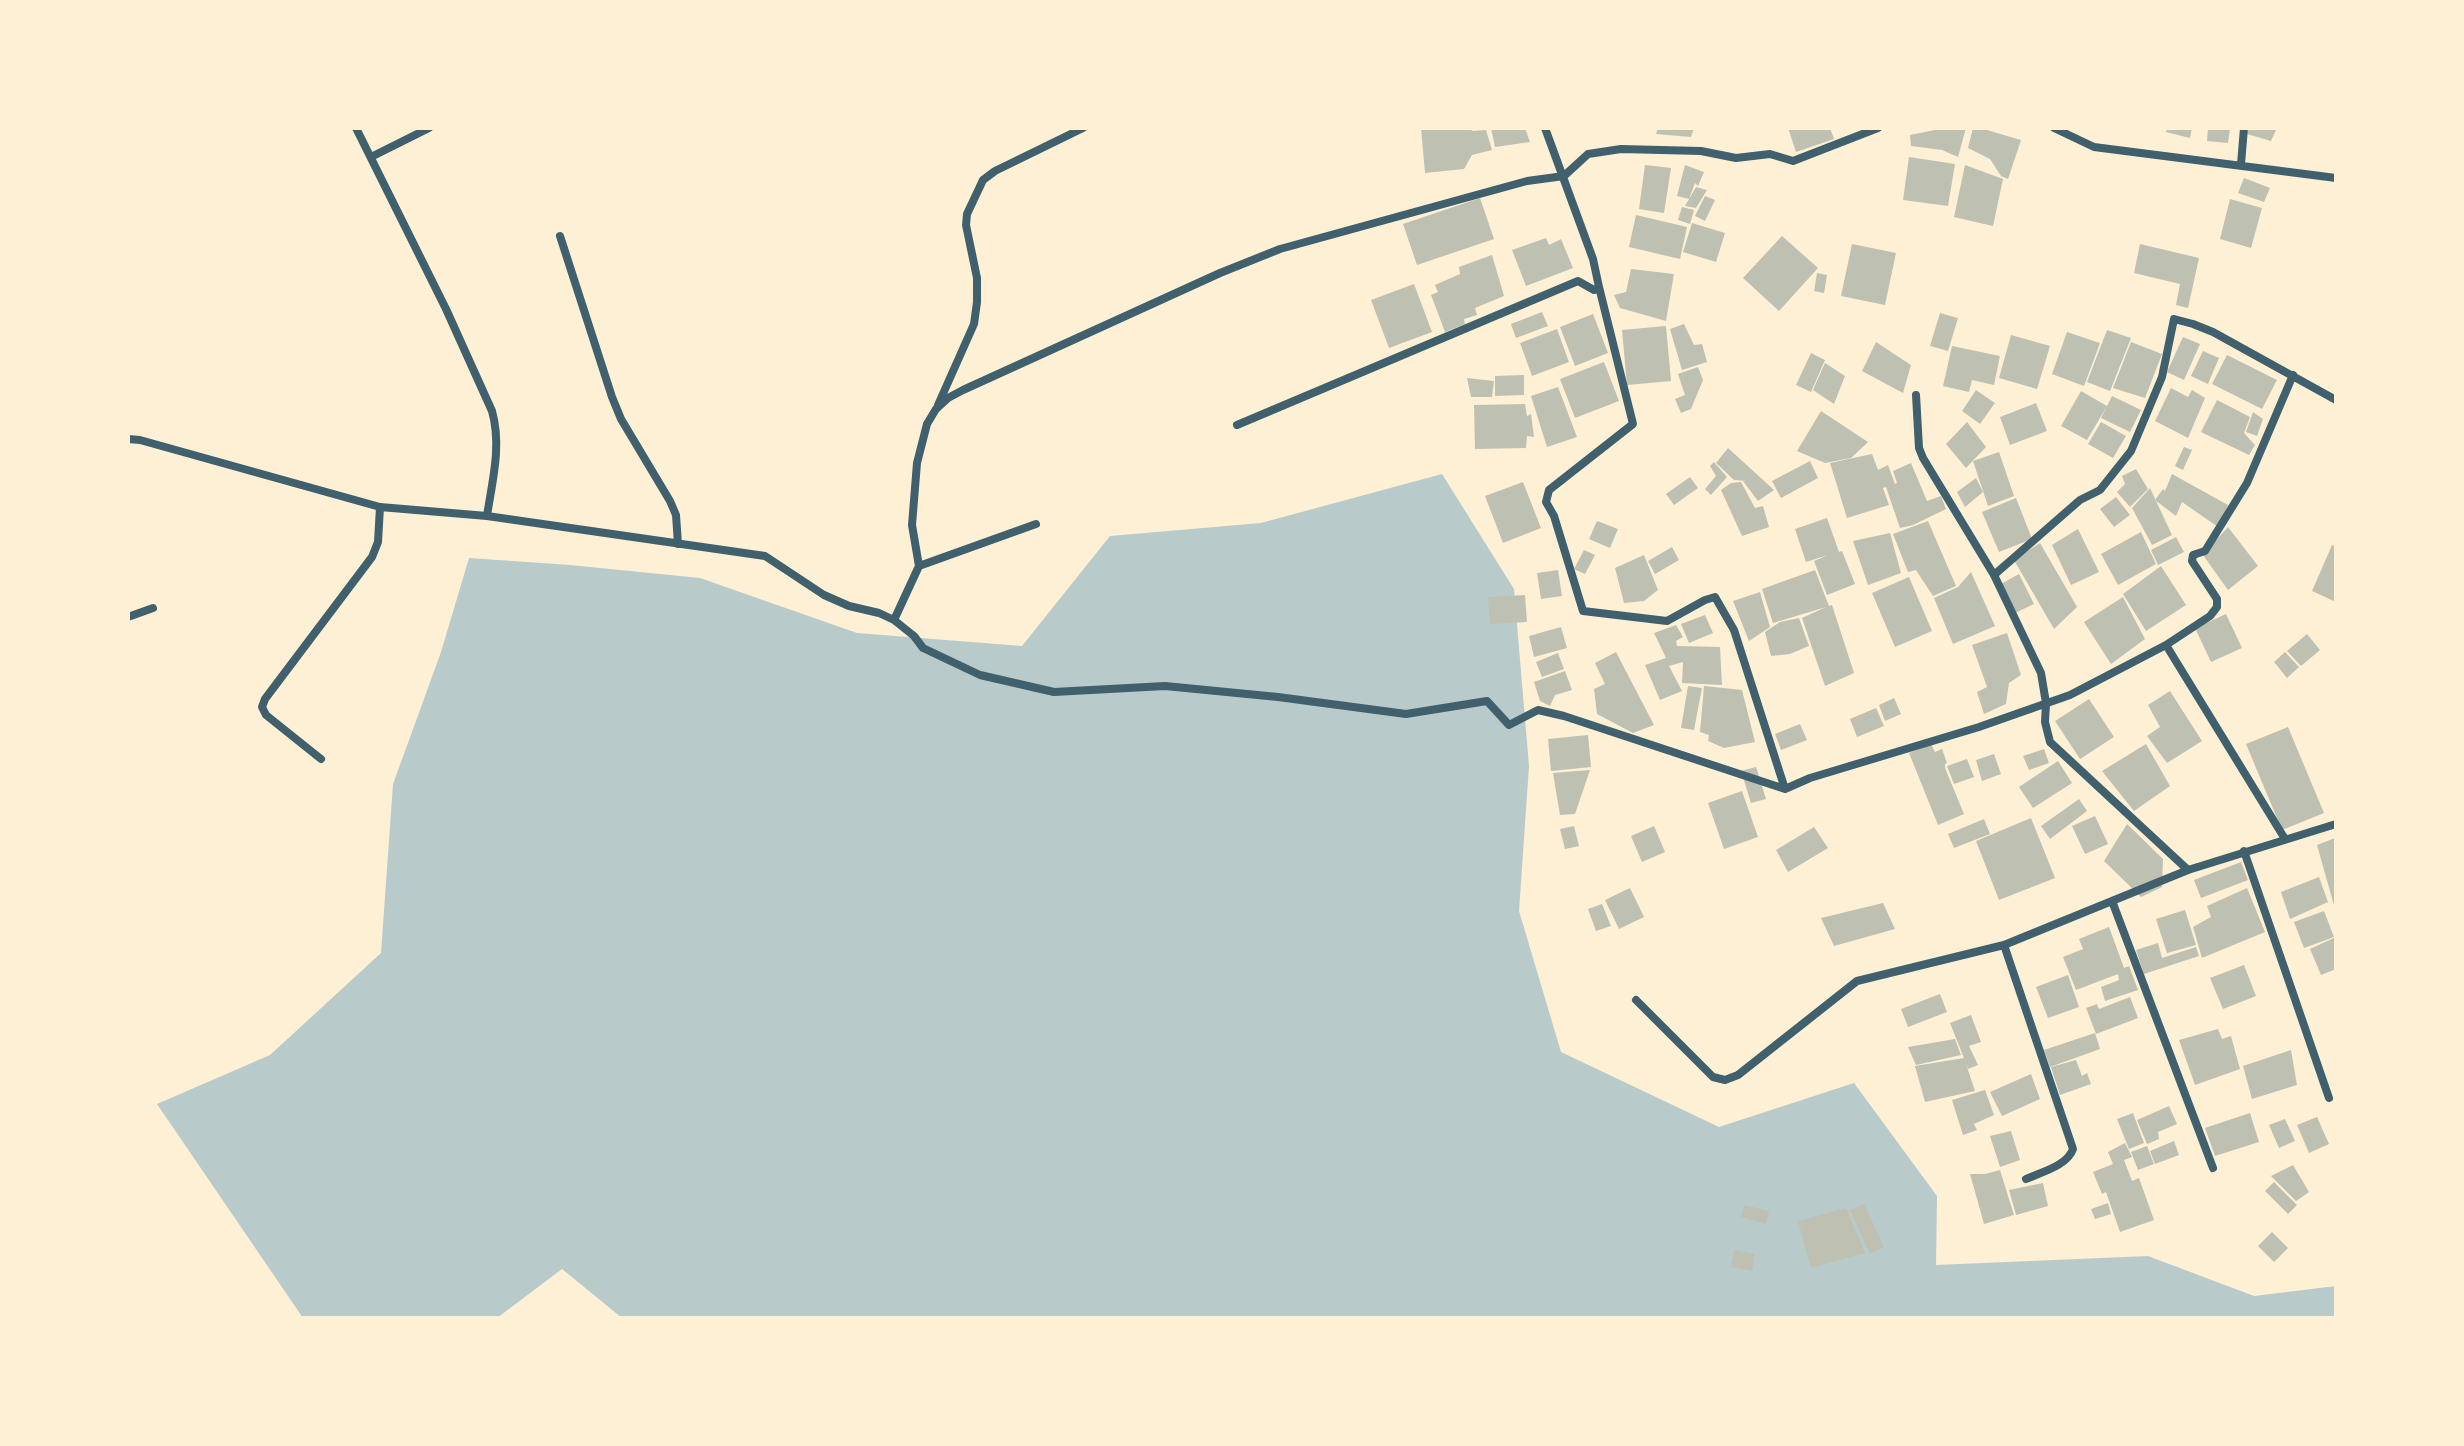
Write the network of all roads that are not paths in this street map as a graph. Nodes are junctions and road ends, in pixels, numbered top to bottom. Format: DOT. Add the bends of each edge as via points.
graph roads {
  1 [pos="356,128"];
  2 [pos="429,128"];
  3 [pos="1083,128"];
  4 [pos="1545,128"];
  5 [pos="1878,128"];
  6 [pos="2054,128"];
  7 [pos="2244,128"];
  8 [pos="1865,130"];
  9 [pos="371,157"];
  10 [pos="2241,164"];
  11 [pos="1564,176"];
  12 [pos="2336,178"];
  13 [pos="560,236"];
  14 [pos="1599,287"];
  15 [pos="2293,375"];
  16 [pos="1916,395"];
  17 [pos="2336,400"];
  18 [pos="936,409"];
  19 [pos="1237,425"];
  20 [pos="128,439"];
  21 [pos="380,507"];
  22 [pos="487,516"];
  23 [pos="1036,524"];
  24 [pos="678,544"];
  25 [pos="919,566"];
  26 [pos="1994,575"];
  27 [pos="153,608"];
  28 [pos="128,617"];
  29 [pos="894,620"];
  30 [pos="2166,645"];
  31 [pos="2046,703"];
  32 [pos="321,759"];
  33 [pos="1785,789"];
  34 [pos="2336,824"];
  35 [pos="2285,839"];
  36 [pos="2244,851"];
  37 [pos="2188,870"];
  38 [pos="2112,901"];
  39 [pos="2004,945"];
  40 [pos="1636,1000"];
  41 [pos="2329,1098"];
  42 [pos="2213,1168"];
  43 [pos="2026,1179"];
  1 -- 9 [label="street"];
  2 -- 9 [label="street"];
  3 -- 18 [label="street" via="983,180 966,225 977,278 974,324"];
  4 -- 11 [label="street"];
  5 -- 8 [label="street"];
  6 -- 10 [label="street" via="2094,147"];
  7 -- 10 [label="street"];
  8 -- 11 [label="street" via="1793,161 1770,154 1736,158 1701,151 1621,149 1588,154"];
  9 -- 22 [label="street" via="492,411 497,446"];
  10 -- 12 [label="street"];
  11 -- 14 [label="street"];
  11 -- 18 [label="street" via="1527,181 1280,249 963,390"];
  13 -- 24 [label="street" via="612,397 670,501"];
  14 -- 19 [label="street" via="1594,290 1578,281"];
  14 -- 33 [label="street" via="1633,424 1549,490 1546,502 1583,611 1667,621 1715,597 1734,630"];
  15 -- 17 [label="street"];
  15 -- 26 [label="street" via="2213,332 2174,319 2162,377 2131,451 2100,490 2080,500"];
  15 -- 30 [label="street" via="2243,490 2205,551 2193,555 2217,607"];
  16 -- 26 [label="street" via="1923,458"];
  18 -- 25 [label="street" via="917,463 912,525"];
  20 -- 21 [label="street"];
  21 -- 22 [label="street"];
  21 -- 32 [label="street" via="372,557 262,707"];
  22 -- 24 [label="street"];
  23 -- 25 [label="street"];
  24 -- 29 [label="street" via="765,556 824,595"];
  25 -- 29 [label="street"];
  26 -- 31 [label="street" via="2041,673"];
  27 -- 28 [label="street"];
  29 -- 33 [label="street" via="923,648 980,675 1054,692 1165,686 1406,714 1487,701 1509,725 1538,710 1564,716"];
  30 -- 31 [label="street" via="2087,688"];
  30 -- 35 [label="street"];
  31 -- 33 [label="street"];
  31 -- 37 [label="street" via="2050,742"];
  34 -- 35 [label="street"];
  35 -- 36 [label="street"];
  36 -- 37 [label="street"];
  36 -- 41 [label="street"];
  37 -- 38 [label="street"];
  38 -- 39 [label="street"];
  38 -- 42 [label="street"];
  39 -- 40 [label="street" via="1857,981 1725,1080 1713,1077"];
  39 -- 43 [label="street" via="2073,1149 2071,1157"];
}
